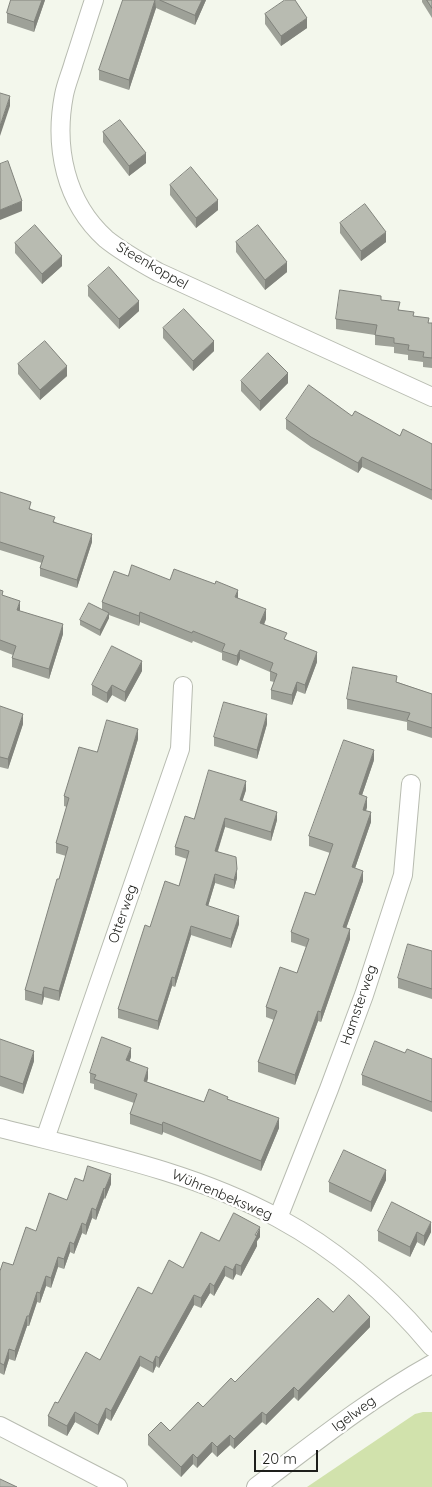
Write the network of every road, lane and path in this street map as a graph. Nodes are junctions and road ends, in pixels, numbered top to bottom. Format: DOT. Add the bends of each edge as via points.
graph roads {
  1 [pos="94,0"];
  2 [pos="432,397"];
  3 [pos="183,686"];
  4 [pos="411,784"];
  5 [pos="0,1128"];
  6 [pos="45,1139"];
  7 [pos="278,1218"];
  8 [pos="432,1347"];
  9 [pos="432,1364"];
  10 [pos="0,1426"];
  11 [pos="118,1487"];
  12 [pos="256,1487"];
  1 -- 2 [label="street, Steenkoppel" via="64,93 60,132 68,181 79,206 96,229 120,250 158,272"];
  3 -- 6 [label="street, Otterweg" via="180,749"];
  4 -- 7 [label="street, Hamsterweg" via="403,875 364,995"];
  5 -- 6 [label="street, Wührenbeksweg"];
  6 -- 7 [label="street, Wührenbeksweg" via="173,1174 214,1188"];
  7 -- 8 [label="street, Wührenbeksweg" via="346,1262 385,1295"];
  9 -- 12 [label="street, Igelweg" via="359,1409"];
  10 -- 11 [label="street"];
}
